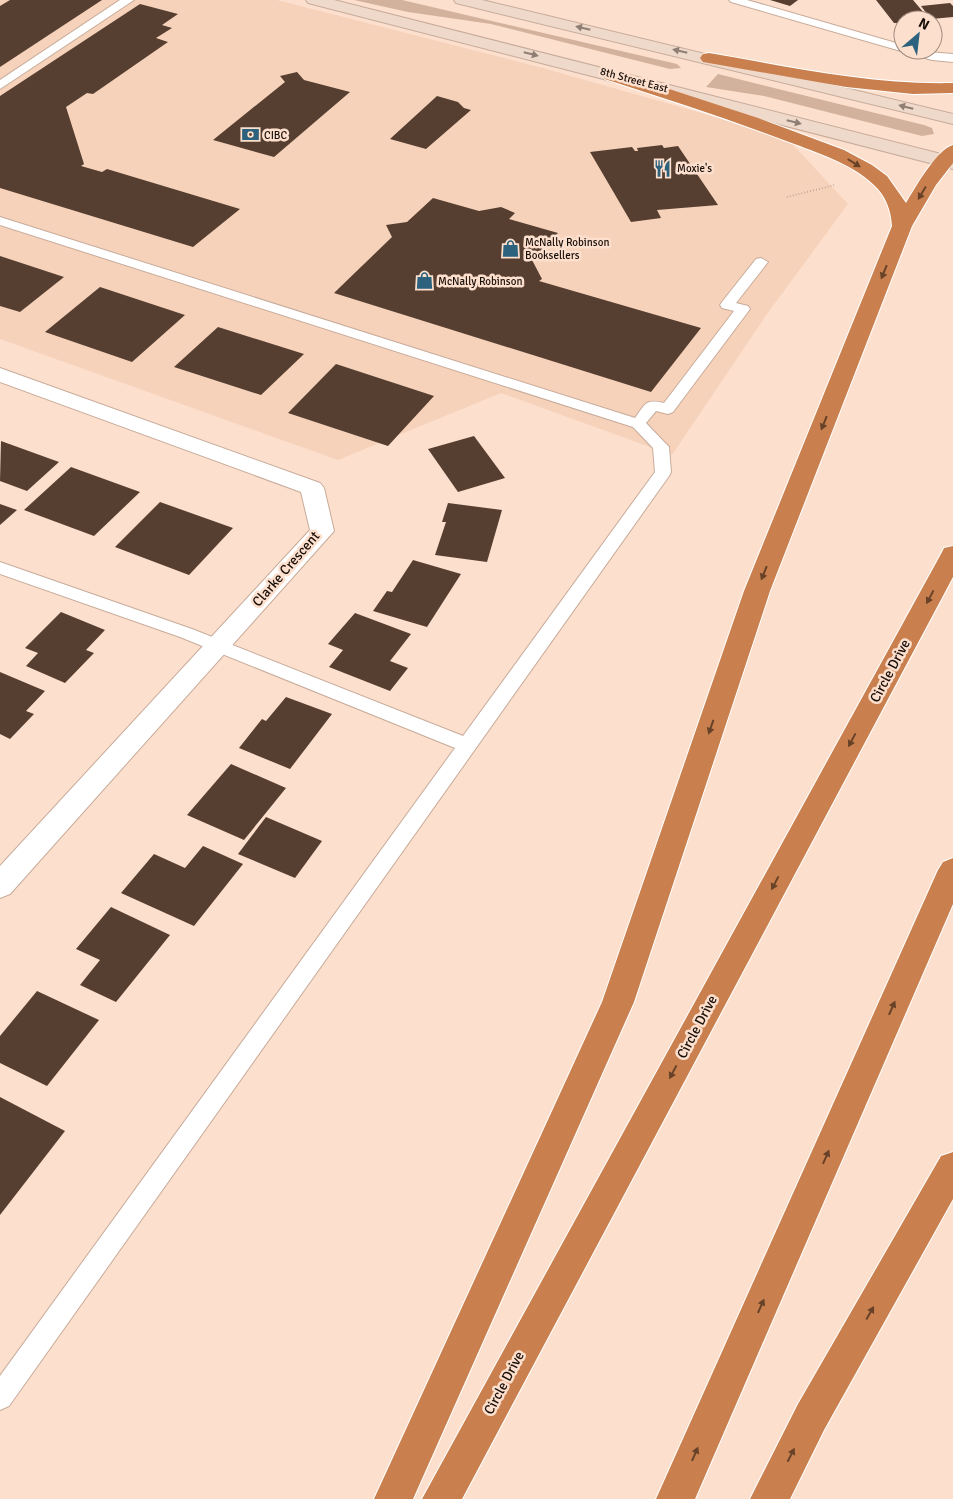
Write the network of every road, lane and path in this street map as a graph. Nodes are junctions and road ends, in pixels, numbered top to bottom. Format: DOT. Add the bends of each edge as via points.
graph roads {
  1 [pos="128,0"];
  2 [pos="314,0"];
  3 [pos="462,0"];
  4 [pos="735,0"];
  5 [pos="376,16"];
  6 [pos="893,47"];
  7 [pos="709,58"];
  8 [pos="611,75"];
  9 [pos="0,85"];
  10 [pos="953,88"];
  11 [pos="953,119"];
  12 [pos="950,158"];
  13 [pos="843,182"];
  14 [pos="787,197"];
  15 [pos="0,222"];
  16 [pos="902,226"];
  17 [pos="761,262"];
  18 [pos="0,375"];
  19 [pos="638,424"];
  20 [pos="953,554"];
  21 [pos="0,568"];
  22 [pos="218,646"];
  23 [pos="466,745"];
  24 [pos="953,870"];
  25 [pos="0,886"];
  26 [pos="953,1167"];
  27 [pos="0,1397"];
  28 [pos="393,1499"];
  29 [pos="441,1499"];
  30 [pos="675,1499"];
  31 [pos="769,1499"];
  1 -- 9 [label="lane"];
  2 -- 5 [label="main road, 8th Street East"];
  7 -- 3 [label="main road, one-way"];
  4 -- 6 [label="lane"];
  5 -- 7 [label="main road" via="449,24 515,37 642,70 682,75 696,71"];
  5 -- 8 [label="main road, 8th Street East, one-way"];
  7 -- 10 [label="highway" via="846,82 913,89"];
  11 -- 7 [label="main road, one-way"];
  8 -- 12 [label="main road, 8th Street East, one-way"];
  8 -- 16 [label="highway, one-way" via="776,130 847,158 876,176 887,189 901,209"];
  12 -- 16 [label="highway, one-way" via="928,183"];
  13 -- 14 [label="path"];
  15 -- 19 [label="lane"];
  16 -- 28 [label="highway, one-way" via="757,591 618,1002"];
  17 -- 19 [label="lane" via="727,304 743,309 668,409 652,405"];
  18 -- 22 [label="street, Clarke Crescent" via="312,488 322,531"];
  19 -- 23 [label="lane" via="661,447 663,472"];
  20 -- 29 [label="highway, Circle Drive, one-way"];
  21 -- 22 [label="lane"];
  22 -- 23 [label="lane"];
  22 -- 25 [label="street, Clarke Crescent"];
  23 -- 27 [label="lane"];
  30 -- 24 [label="highway, one-way"];
  31 -- 26 [label="highway, one-way" via="811,1417"];
}
